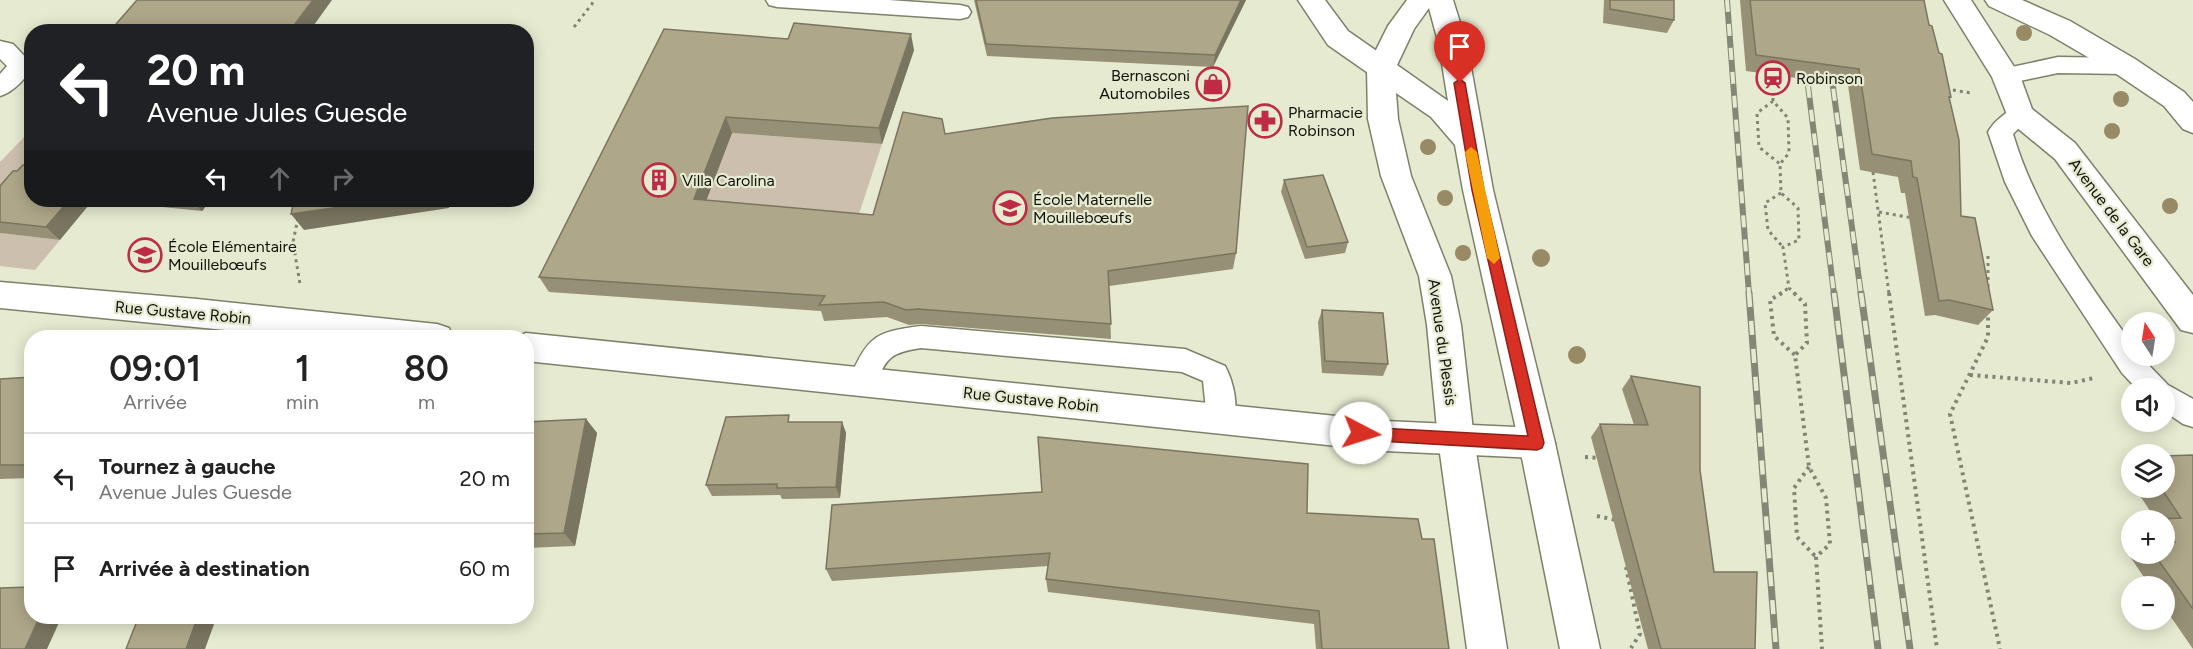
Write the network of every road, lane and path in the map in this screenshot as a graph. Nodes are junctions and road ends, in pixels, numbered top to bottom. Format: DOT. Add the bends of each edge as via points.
graph roads {
  1 [pos="595,0"];
  2 [pos="777,0"];
  3 [pos="1311,0"];
  4 [pos="1421,0"];
  5 [pos="1440,0"];
  6 [pos="1957,0"];
  7 [pos="1998,0"];
  8 [pos="960,12"];
  9 [pos="574,27"];
  10 [pos="0,49"];
  11 [pos="2126,66"];
  12 [pos="1773,67"];
  13 [pos="1381,68"];
  14 [pos="0,88"];
  15 [pos="1942,89"];
  16 [pos="2014,97"];
  17 [pos="1773,101"];
  18 [pos="2193,122"];
  19 [pos="1469,141"];
  20 [pos="1780,164"];
  21 [pos="1873,172"];
  22 [pos="1781,194"];
  23 [pos="300,210"];
  24 [pos="1878,212"];
  25 [pos="1918,219"];
  26 [pos="1783,247"];
  27 [pos="1988,256"];
  28 [pos="299,273"];
  29 [pos="1789,288"];
  30 [pos="1988,291"];
  31 [pos="0,295"];
  32 [pos="1988,303"];
  33 [pos="2193,320"];
  34 [pos="362,330"];
  35 [pos="534,348"];
  36 [pos="1795,355"];
  37 [pos="2133,367"];
  38 [pos="1970,375"];
  39 [pos="2142,378"];
  40 [pos="862,382"];
  41 [pos="2175,403"];
  42 [pos="2193,415"];
  43 [pos="1221,419"];
  44 [pos="1456,439"];
  45 [pos="1537,443"];
  46 [pos="1605,451"];
  47 [pos="1583,457"];
  48 [pos="1602,458"];
  49 [pos="1809,467"];
  50 [pos="1604,468"];
  51 [pos="1613,509"];
  52 [pos="1597,516"];
  53 [pos="1616,519"];
  54 [pos="1623,524"];
  55 [pos="1618,530"];
  56 [pos="1816,557"];
  57 [pos="1625,564"];
  58 [pos="1630,586"];
  59 [pos="1631,648"];
  60 [pos="1487,649"];
  61 [pos="1580,649"];
  62 [pos="1822,649"];
  63 [pos="1937,649"];
  64 [pos="2000,649"];
  1 -- 9 [label="path"];
  2 -- 8 [label="lane"];
  3 -- 13 [label="street" via="1338,38"];
  4 -- 13 [label="street" via="1402,26"];
  5 -- 19 [label="street" via="1453,45"];
  6 -- 16 [label="street, Avenue de la Gare"];
  7 -- 11 [label="street" via="2060,28"];
  10 -- 14 [label="lane" via="21,66"];
  11 -- 16 [label="lane" via="2058,65"];
  11 -- 18 [label="street" via="2174,99"];
  12 -- 17 [label="path"];
  13 -- 19 [label="street" via="1441,110"];
  13 -- 44 [label="street, Avenue du Plessis" via="1383,119 1396,176 1435,276"];
  15 -- 16 [label="path"];
  16 -- 33 [label="street, Avenue de la Gare" via="2065,151"];
  16 -- 37 [label="lane" via="2000,132 2006,158 2045,238"];
  17 -- 20 [label="path" via="1788,118 1789,153"];
  17 -- 20 [label="path" via="1757,113 1759,147"];
  19 -- 45 [label="street"];
  20 -- 22 [label="path"];
  21 -- 24 [label="path"];
  22 -- 26 [label="path" via="1765,203 1768,230"];
  22 -- 26 [label="path" via="1798,208 1799,240"];
  23 -- 28 [label="path" via="293,242"];
  24 -- 25 [label="path"];
  24 -- 63 [label="path"];
  26 -- 29 [label="path"];
  27 -- 30 [label="path"];
  29 -- 36 [label="path" via="1805,304 1807,344"];
  29 -- 36 [label="path" via="1770,300 1774,336"];
  31 -- 34 [label="street, Rue Gustave Robin"];
  32 -- 38 [label="path" via="1988,337"];
  35 -- 40 [label="street, Rue Gustave Robin"];
  36 -- 49 [label="path"];
  37 -- 38 [label="path" via="2072,383"];
  37 -- 39 [label="lane"];
  38 -- 64 [label="path" via="1950,414"];
  40 -- 43 [label="street, Rue Gustave Robin"];
  40 -- 43 [label="lane" via="871,361 890,341 921,337 1185,361 1215,374"];
  41 -- 42 [label="lane"];
  43 -- 44 [label="street, Rue Gustave Robin" via="1384,436"];
  44 -- 45 [label="street, Rue Gustave Robin"];
  44 -- 60 [label="street, Avenue du Plessis"];
  45 -- 61 [label="street"];
  46 -- 48 [label="path"];
  47 -- 48 [label="path"];
  48 -- 50 [label="path"];
  49 -- 56 [label="path" via="1826,498 1830,544"];
  49 -- 56 [label="path" via="1794,488 1797,537"];
  51 -- 53 [label="path"];
  52 -- 53 [label="path"];
  53 -- 54 [label="path"];
  53 -- 55 [label="path"];
  56 -- 62 [label="path"];
  57 -- 58 [label="path"];
  58 -- 58 [label="path" via="1638,587"];
  58 -- 59 [label="path" via="1640,634"];
}
